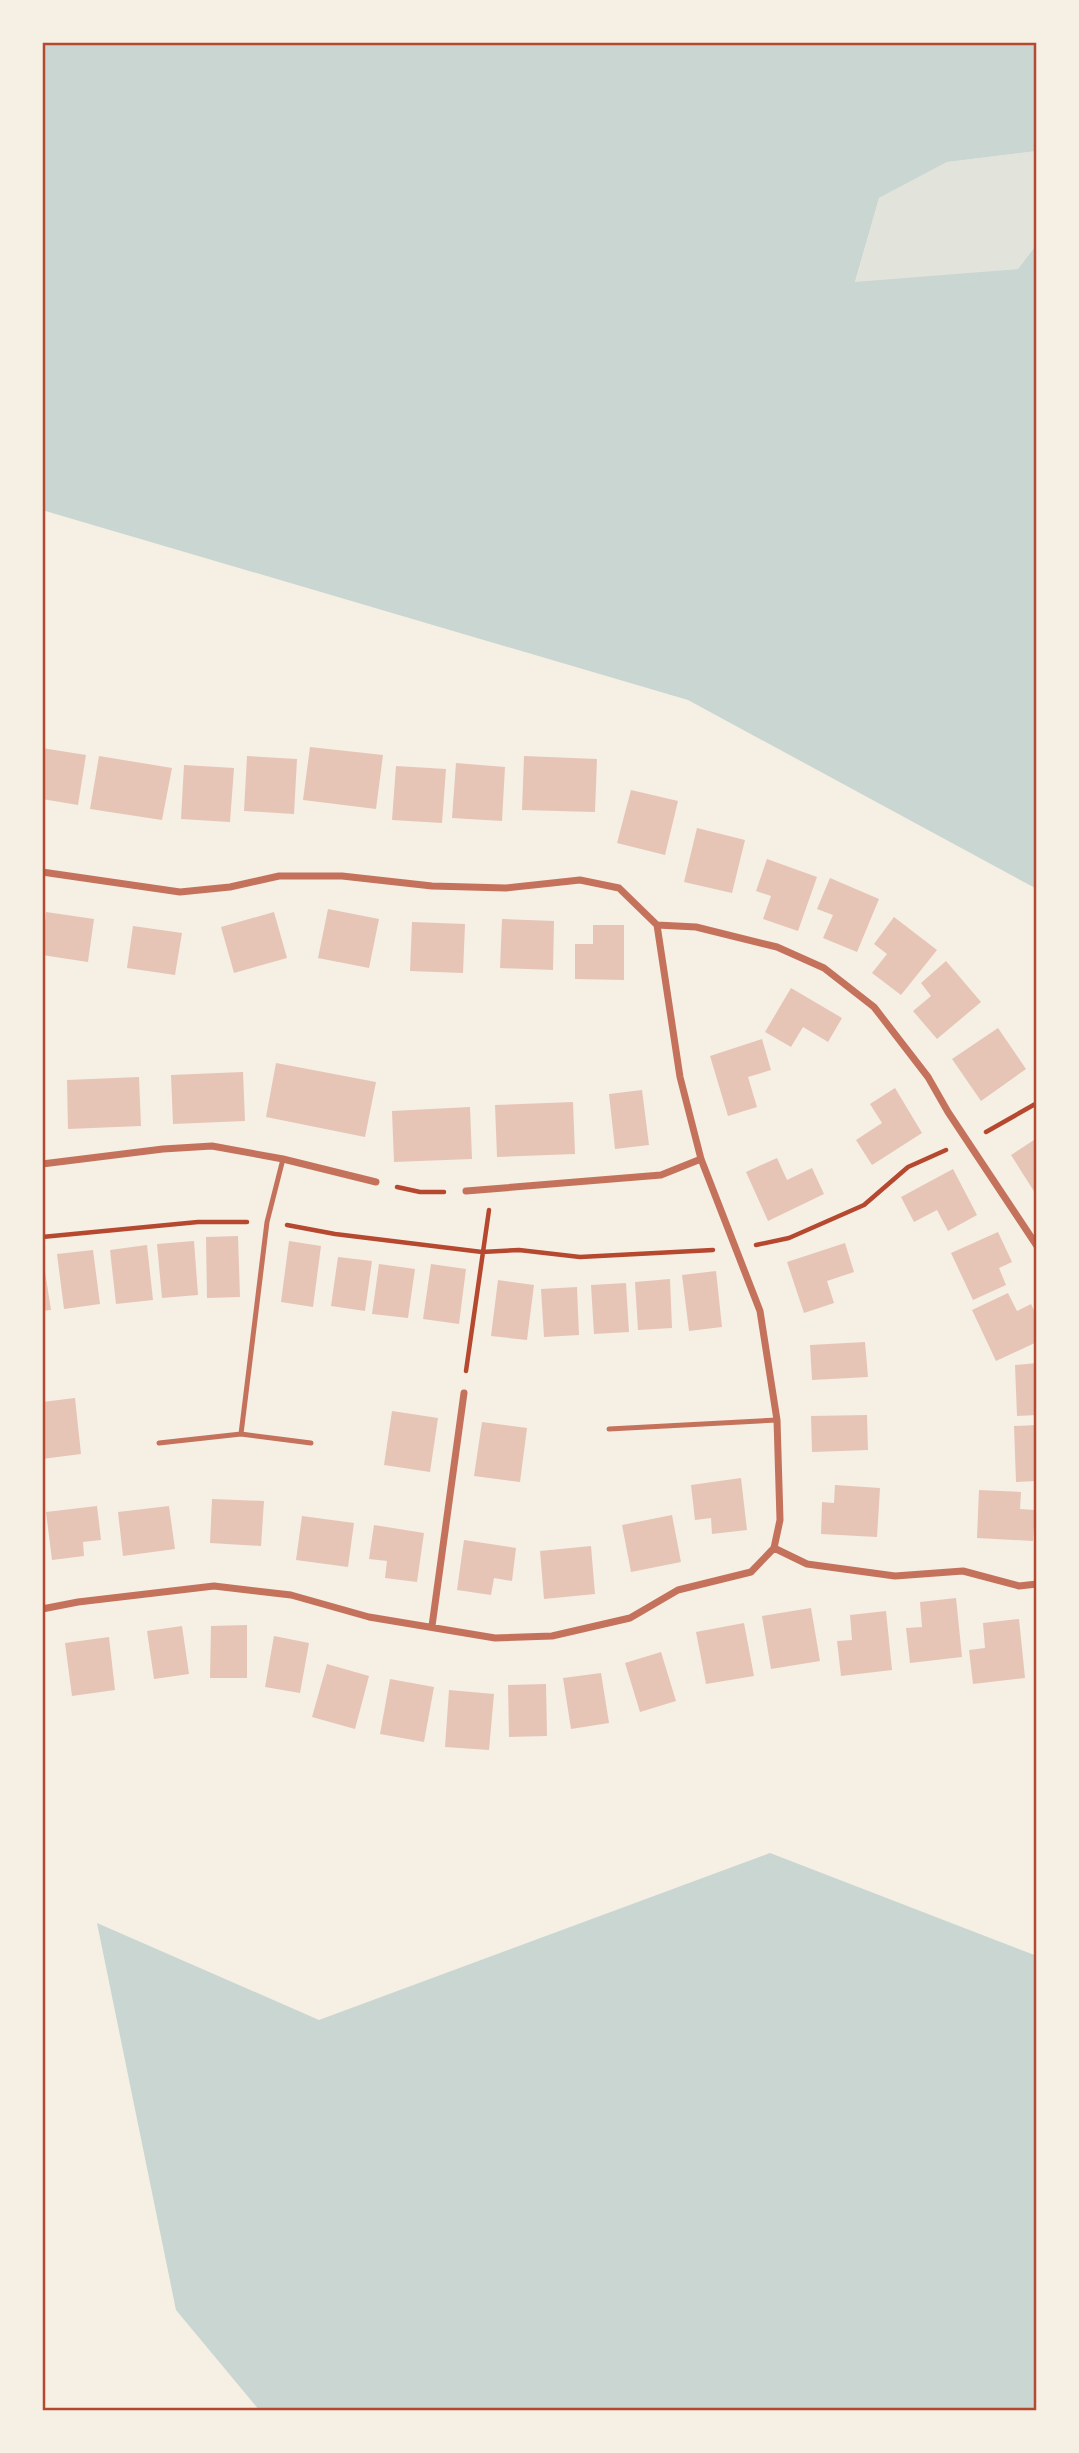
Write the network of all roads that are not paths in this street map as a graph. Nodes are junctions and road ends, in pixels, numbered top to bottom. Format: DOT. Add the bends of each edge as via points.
graph roads {
  1 [pos="42,872"];
  2 [pos="657,925"];
  3 [pos="283,1159"];
  4 [pos="701,1159"];
  5 [pos="42,1164"];
  6 [pos="376,1182"];
  7 [pos="466,1191"];
  8 [pos="1037,1246"];
  9 [pos="464,1393"];
  10 [pos="778,1420"];
  11 [pos="609,1429"];
  12 [pos="241,1434"];
  13 [pos="159,1443"];
  14 [pos="311,1443"];
  15 [pos="774,1548"];
  16 [pos="1037,1584"];
  17 [pos="42,1609"];
  18 [pos="432,1626"];
  1 -- 2 [label="street" via="180,892 279,876 506,888 580,880 620,888"];
  2 -- 4 [label="street" via="680,1077"];
  2 -- 8 [label="street" via="696,927 777,947 824,968 874,1007 928,1077"];
  3 -- 5 [label="street" via="212,1146"];
  3 -- 6 [label="street"];
  3 -- 12 [label="lane" via="267,1222"];
  4 -- 7 [label="street" via="662,1175"];
  4 -- 10 [label="street" via="760,1311"];
  9 -- 18 [label="street"];
  10 -- 11 [label="lane"];
  10 -- 15 [label="street" via="780,1520"];
  12 -- 13 [label="lane"];
  12 -- 14 [label="lane"];
  15 -- 16 [label="street" via="807,1564 895,1576 963,1571 1018,1586"];
  15 -- 18 [label="street" via="751,1572 678,1590 630,1618 552,1636 495,1638"];
  17 -- 18 [label="street" via="214,1586 291,1595 369,1617"];
}
